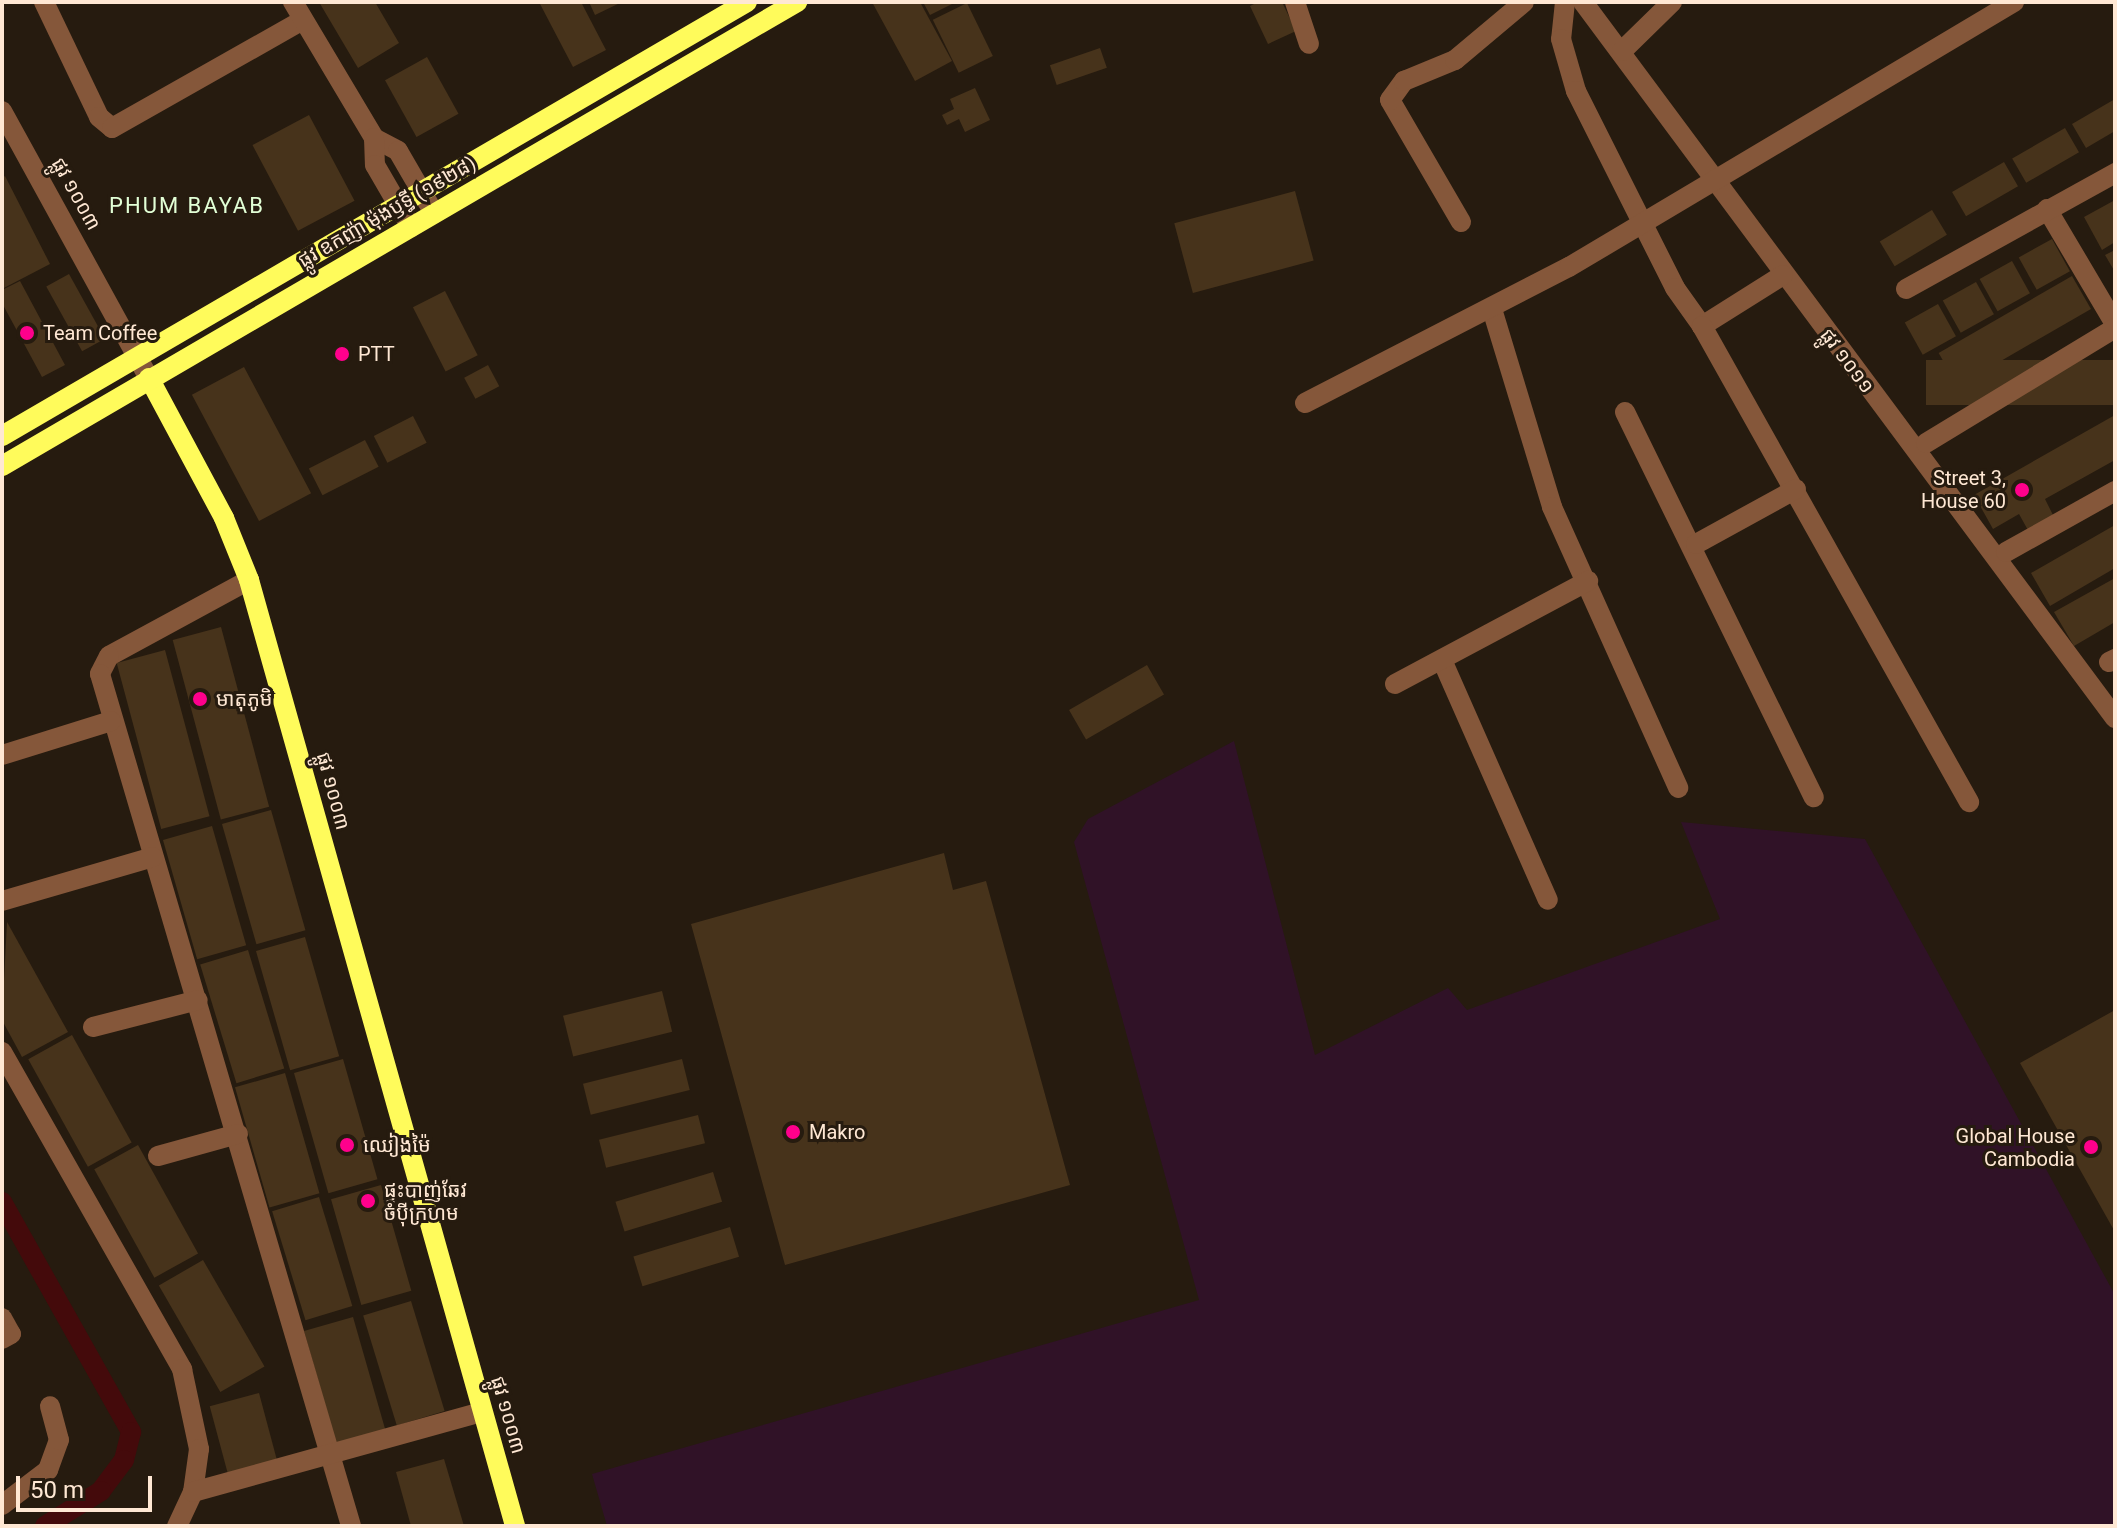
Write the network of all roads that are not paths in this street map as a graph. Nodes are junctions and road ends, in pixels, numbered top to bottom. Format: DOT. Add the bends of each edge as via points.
graph roads {
  1 [pos="44,2"];
  2 [pos="293,2"];
  3 [pos="747,2"];
  4 [pos="797,2"];
  5 [pos="1295,2"];
  6 [pos="1524,2"];
  7 [pos="1565,2"];
  8 [pos="1583,2"];
  9 [pos="1672,2"];
  10 [pos="2014,2"];
  11 [pos="303,20"];
  12 [pos="707,25"];
  13 [pos="1309,44"];
  14 [pos="720,47"];
  15 [pos="1622,51"];
  16 [pos="2,111"];
  17 [pos="374,138"];
  18 [pos="2115,173"];
  19 [pos="1720,181"];
  20 [pos="421,192"];
  21 [pos="398,205"];
  22 [pos="2047,209"];
  23 [pos="434,213"];
  24 [pos="1461,222"];
  25 [pos="1644,225"];
  26 [pos="411,227"];
  27 [pos="1783,275"];
  28 [pos="1906,289"];
  29 [pos="1492,309"];
  30 [pos="1702,326"];
  31 [pos="2115,326"];
  32 [pos="137,357"];
  33 [pos="149,378"];
  34 [pos="1305,403"];
  35 [pos="1625,412"];
  36 [pos="2,436"];
  37 [pos="1926,443"];
  38 [pos="2,466"];
  39 [pos="1796,489"];
  40 [pos="2115,491"];
  41 [pos="1696,544"];
  42 [pos="2006,552"];
  43 [pos="249,580"];
  44 [pos="1588,581"];
  45 [pos="1442,660"];
  46 [pos="1395,684"];
  47 [pos="2115,718"];
  48 [pos="111,721"];
  49 [pos="2,755"];
  50 [pos="1678,788"];
  51 [pos="1814,797"];
  52 [pos="1969,802"];
  53 [pos="153,857"];
  54 [pos="1548,900"];
  55 [pos="2,901"];
  56 [pos="198,1000"];
  57 [pos="93,1027"];
  58 [pos="2,1052"];
  59 [pos="238,1134"];
  60 [pos="158,1156"];
  61 [pos="2,1318"];
  62 [pos="2,1339"];
  63 [pos="50,1406"];
  64 [pos="481,1412"];
  65 [pos="331,1455"];
  66 [pos="193,1492"];
  67 [pos="2,1505"];
  68 [pos="177,1526"];
  69 [pos="351,1526"];
  70 [pos="515,1526"];
  1 -- 11 [label="street" via="99,117 112,128"];
  2 -- 11 [label="street"];
  3 -- 12 [label="main road, ផ្លូវ ឧកញ៉ា ម៉ុងឫទ្ធី (១៩២៨)"];
  4 -- 14 [label="main road, ផ្លូវ ឧកញ៉ា ម៉ុងឫទ្ធី (១៩២៨)"];
  5 -- 13 [label="street"];
  6 -- 24 [label="street" via="1455,60 1404,81 1390,100"];
  7 -- 25 [label="street" via="1561,39 1576,91"];
  8 -- 15 [label="street, ផ្លូវ ១០១១"];
  9 -- 15 [label="street"];
  10 -- 19 [label="street"];
  11 -- 17 [label="street"];
  12 -- 14 [label="main road"];
  12 -- 20 [label="main road, ផ្លូវ ឧកញ៉ា ម៉ុងឫទ្ធី (១៩២៨)"];
  14 -- 23 [label="main road, ផ្លូវ ឧកញ៉ា ម៉ុងឫទ្ធី (១៩២៨)"];
  15 -- 19 [label="street, ផ្លូវ ១០១១"];
  16 -- 32 [label="street, ផ្លូវ ១០០៣"];
  17 -- 20 [label="street" via="398,151"];
  17 -- 21 [label="street" via="375,165"];
  18 -- 22 [label="street"];
  19 -- 25 [label="street"];
  19 -- 27 [label="street, ផ្លូវ ១០១១"];
  20 -- 21 [label="main road, ផ្លូវ ឧកញ៉ា ម៉ុងឫទ្ធី (១៩២៨)"];
  20 -- 23 [label="street"];
  21 -- 26 [label="street"];
  21 -- 32 [label="main road, ផ្លូវ ឧកញ៉ា ម៉ុងឫទ្ធី (១៩២៨)"];
  22 -- 28 [label="street"];
  22 -- 31 [label="street"];
  23 -- 26 [label="main road, ផ្លូវ ឧកញ៉ា ម៉ុងឫទ្ធី (១៩២៨)"];
  25 -- 29 [label="street"];
  25 -- 30 [label="street"];
  26 -- 33 [label="main road, ផ្លូវ ឧកញ៉ា ម៉ុងឫទ្ធី (១៩២៨)"];
  27 -- 30 [label="street"];
  27 -- 47 [label="street, ផ្លូវ ១០១១"];
  29 -- 34 [label="street"];
  29 -- 44 [label="street" via="1530,444"];
  30 -- 39 [label="street"];
  31 -- 37 [label="street"];
  32 -- 33 [label="street, ផ្លូវ ១០០៣"];
  32 -- 36 [label="main road, ផ្លូវ ឧកញ៉ា ម៉ុងឫទ្ធី (១៩២៨)"];
  33 -- 38 [label="main road, ផ្លូវ ឧកញ៉ា ម៉ុងឫទ្ធី (១៩២៨)"];
  33 -- 43 [label="main road, ផ្លូវ ១០០៣"];
  35 -- 41 [label="street"];
  39 -- 41 [label="street"];
  39 -- 52 [label="street"];
  40 -- 42 [label="street"];
  41 -- 51 [label="street"];
  43 -- 48 [label="street" via="109,656 100,674"];
  43 -- 64 [label="main road, ផ្លូវ ១០០៣"];
  44 -- 45 [label="street"];
  44 -- 50 [label="street"];
  45 -- 46 [label="street"];
  45 -- 54 [label="street"];
  48 -- 49 [label="street"];
  48 -- 53 [label="street"];
  53 -- 55 [label="street"];
  53 -- 56 [label="street"];
  56 -- 57 [label="street"];
  56 -- 59 [label="street"];
  58 -- 66 [label="street" via="182,1369 197,1425"];
  59 -- 60 [label="street"];
  59 -- 65 [label="street"];
  61 -- 62 [label="street" via="11,1334"];
  63 -- 67 [label="street" via="59,1440 48,1470"];
  64 -- 65 [label="street"];
  64 -- 70 [label="main road, ផ្លូវ ១០០៣"];
  65 -- 66 [label="street"];
  65 -- 69 [label="street"];
  66 -- 68 [label="street"];
}
